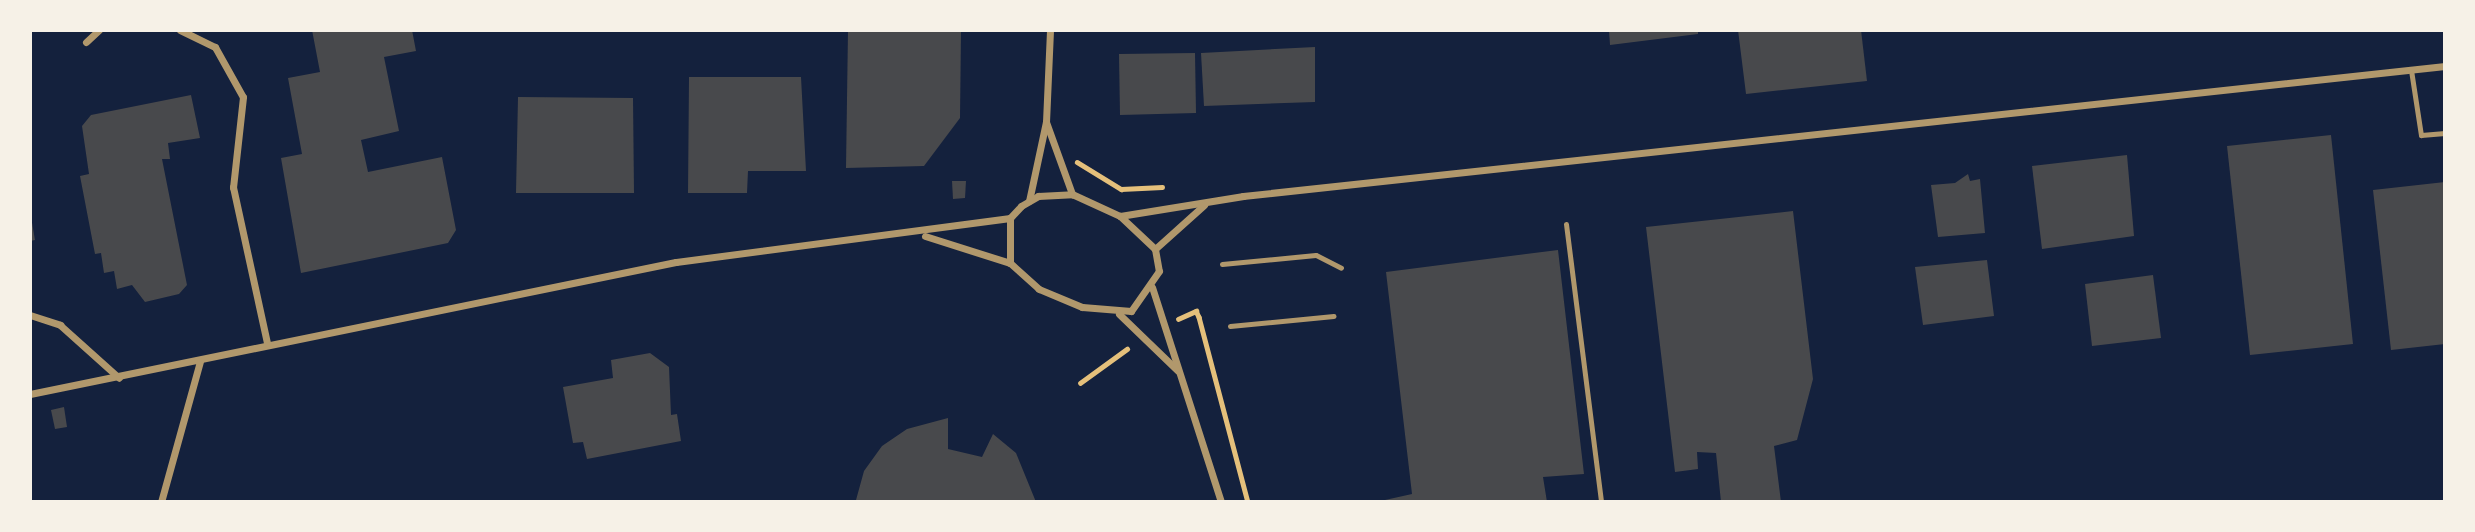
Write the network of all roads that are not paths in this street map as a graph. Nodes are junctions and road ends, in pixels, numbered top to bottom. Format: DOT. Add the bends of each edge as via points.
graph roads {
  1 [pos="99,30"];
  2 [pos="180,30"];
  3 [pos="1050,30"];
  4 [pos="86,42"];
  5 [pos="2445,66"];
  6 [pos="2411,70"];
  7 [pos="1046,122"];
  8 [pos="2445,133"];
  9 [pos="1072,194"];
  10 [pos="1029,201"];
  11 [pos="1205,205"];
  12 [pos="1120,216"];
  13 [pos="1010,218"];
  14 [pos="1566,224"];
  15 [pos="921,235"];
  16 [pos="1155,249"];
  17 [pos="1010,263"];
  18 [pos="1222,264"];
  19 [pos="1341,268"];
  20 [pos="1152,287"];
  21 [pos="1119,314"];
  22 [pos="30,315"];
  23 [pos="1334,316"];
  24 [pos="1230,326"];
  25 [pos="267,343"];
  26 [pos="200,361"];
  27 [pos="1180,373"];
  28 [pos="119,378"];
  29 [pos="30,394"];
  30 [pos="161,502"];
  31 [pos="1221,502"];
  32 [pos="1601,502"];
  1 -- 4 [label="street"];
  2 -- 25 [label="street" via="215,47 243,97 233,187"];
  3 -- 7 [label="street"];
  5 -- 6 [label="street"];
  6 -- 8 [label="lane" via="2421,135"];
  6 -- 11 [label="street"];
  7 -- 9 [label="street"];
  7 -- 10 [label="street"];
  9 -- 10 [label="street"];
  9 -- 12 [label="street"];
  10 -- 13 [label="street"];
  11 -- 12 [label="street"];
  11 -- 16 [label="street"];
  12 -- 16 [label="street"];
  13 -- 15 [label="street"];
  13 -- 17 [label="street"];
  14 -- 32 [label="lane"];
  15 -- 17 [label="street"];
  15 -- 25 [label="street" via="676,262"];
  16 -- 20 [label="street" via="1159,271"];
  17 -- 21 [label="street" via="1039,289"];
  18 -- 19 [label="lane" via="1316,255"];
  20 -- 21 [label="street" via="1142,302"];
  20 -- 27 [label="street"];
  21 -- 27 [label="street"];
  22 -- 28 [label="street" via="61,325"];
  23 -- 24 [label="lane"];
  25 -- 26 [label="street"];
  26 -- 28 [label="street"];
  26 -- 30 [label="street"];
  27 -- 31 [label="street"];
  28 -- 29 [label="street"];
}
